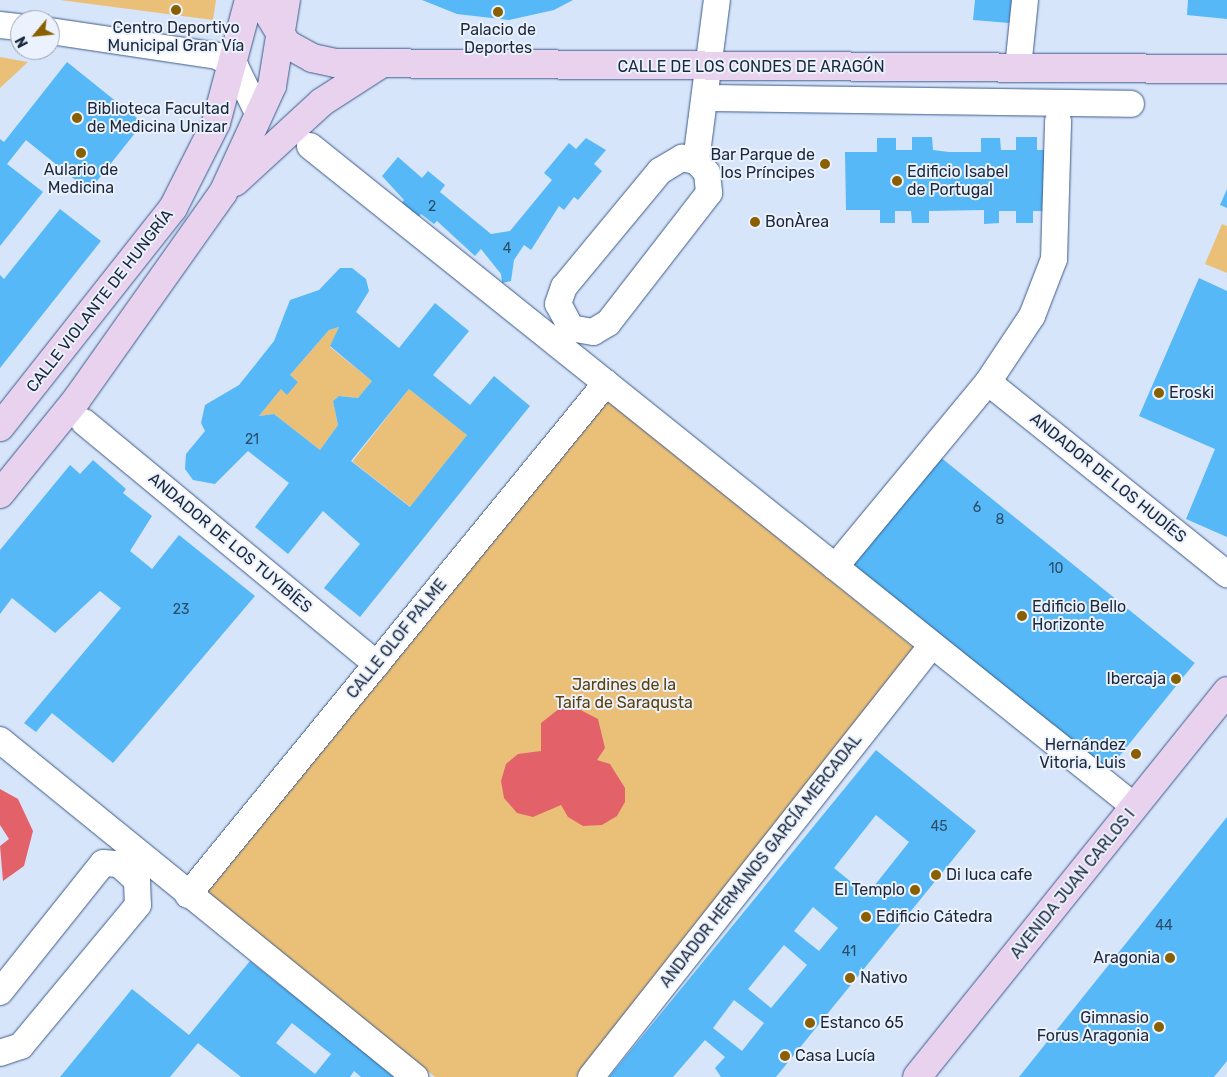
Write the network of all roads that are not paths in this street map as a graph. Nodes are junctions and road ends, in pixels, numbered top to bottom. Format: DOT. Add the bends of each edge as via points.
graph roads {
  1 [pos="249,0"];
  2 [pos="260,0"];
  3 [pos="286,0"];
  4 [pos="717,0"];
  5 [pos="1025,0"];
  6 [pos="60,32"];
  7 [pos="282,39"];
  8 [pos="381,64"];
  9 [pos="235,66"];
  10 [pos="710,67"];
  11 [pos="1018,68"];
  12 [pos="1227,69"];
  13 [pos="706,98"];
  14 [pos="1131,104"];
  15 [pos="258,113"];
  16 [pos="1058,121"];
  17 [pos="310,146"];
  18 [pos="696,161"];
  19 [pos="223,193"];
  20 [pos="988,382"];
  21 [pos="606,383"];
  22 [pos="84,422"];
  23 [pos="0,428"];
  24 [pos="0,494"];
  25 [pos="835,567"];
  26 [pos="1227,574"];
  27 [pos="932,645"];
  28 [pos="377,664"];
  29 [pos="1227,691"];
  30 [pos="0,740"];
  31 [pos="1135,807"];
  32 [pos="188,896"];
  33 [pos="0,992"];
  34 [pos="0,1053"];
  35 [pos="415,1077"];
  36 [pos="591,1077"];
  37 [pos="917,1077"];
  1 -- 9 [label="street, CALLE VIOLANTE DE HUNGRÍA"];
  2 -- 7 [label="street"];
  3 -- 7 [label="street"];
  4 -- 10 [label="street"];
  5 -- 11 [label="street"];
  6 -- 9 [label="street" via="204,53"];
  7 -- 8 [label="street, CALLE DE LOS CONDES DE ARAGÓN" via="318,60"];
  7 -- 15 [label="street" via="272,86"];
  8 -- 10 [label="street, CALLE DE LOS CONDES DE ARAGÓN"];
  8 -- 19 [label="street" via="316,107"];
  9 -- 15 [label="street"];
  9 -- 23 [label="street, CALLE VIOLANTE DE HUNGRÍA" via="203,154 173,208"];
  10 -- 11 [label="street, CALLE DE LOS CONDES DE ARAGÓN"];
  10 -- 13 [label="street"];
  11 -- 12 [label="street, CALLE DE LOS CONDES DE ARAGÓN"];
  13 -- 14 [label="street, CALLE DE LOS CONDES DE ARAGÓN"];
  13 -- 18 [label="street"];
  15 -- 19 [label="street"];
  16 -- 20 [label="street" via="1054,259 1032,316"];
  17 -- 21 [label="street"];
  18 -- 18 [label="street" via="682,158 665,166 564,287 558,304 571,328 593,332 608,323 709,193 707,173"];
  19 -- 24 [label="street" via="83,391"];
  20 -- 25 [label="street"];
  20 -- 26 [label="street, ANDADOR DE LOS HUDÍES"];
  21 -- 25 [label="street"];
  21 -- 28 [label="street, CALLE OLOF PALME"];
  22 -- 28 [label="street, ANDADOR DE LOS TUYIBÍES"];
  25 -- 27 [label="street"];
  27 -- 31 [label="street"];
  27 -- 36 [label="street, ANDADOR HERMANOS GARCÍA MERCADAL"];
  28 -- 32 [label="street, CALLE OLOF PALME"];
  29 -- 31 [label="street, AVENIDA JUAN CARLOS I"];
  30 -- 32 [label="street"];
  31 -- 37 [label="street, AVENIDA JUAN CARLOS I"];
  32 -- 35 [label="street"];
  33 -- 34 [label="street" via="95,870 113,862 137,880 138,905 21,1046"];
}
